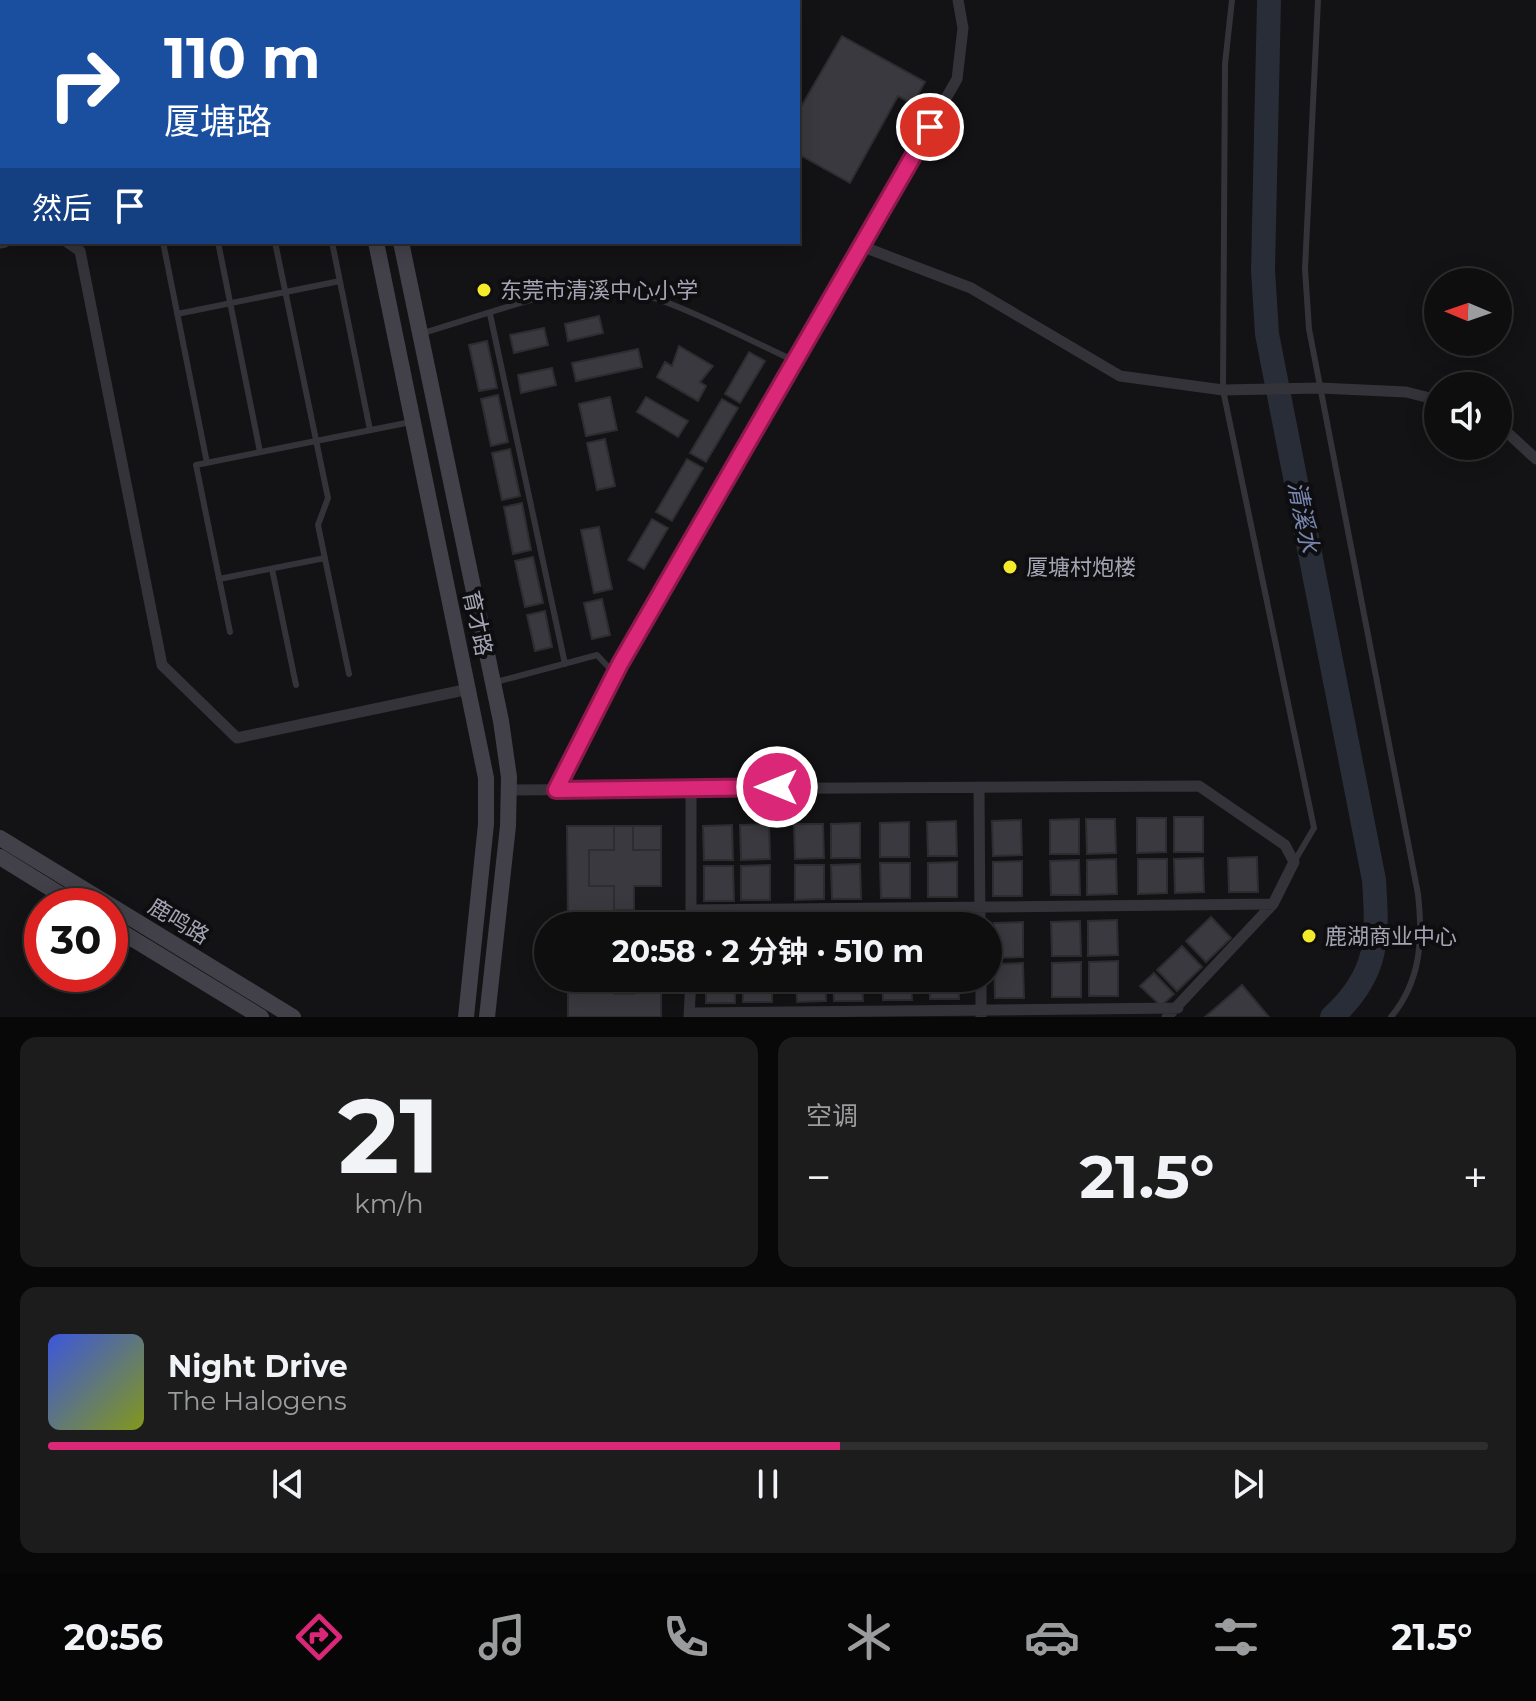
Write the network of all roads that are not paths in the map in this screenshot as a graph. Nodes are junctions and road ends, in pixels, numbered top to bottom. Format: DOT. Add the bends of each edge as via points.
graph roads {
  1 [pos="958,0"];
  2 [pos="1232,0"];
  3 [pos="1318,0"];
  4 [pos="70,244"];
  5 [pos="163,244"];
  6 [pos="218,244"];
  7 [pos="275,244"];
  8 [pos="332,244"];
  9 [pos="376,244"];
  10 [pos="401,244"];
  11 [pos="861,246"];
  12 [pos="340,281"];
  13 [pos="285,292"];
  14 [pos="230,303"];
  15 [pos="177,314"];
  16 [pos="490,314"];
  17 [pos="420,334"];
  18 [pos="795,361"];
  19 [pos="1320,388"];
  20 [pos="1223,390"];
  21 [pos="1424,396"];
  22 [pos="414,421"];
  23 [pos="370,430"];
  24 [pos="1512,437"];
  25 [pos="315,441"];
  26 [pos="260,452"];
  27 [pos="1536,459"];
  28 [pos="207,463"];
  29 [pos="325,558"];
  30 [pos="272,569"];
  31 [pos="219,579"];
  32 [pos="230,632"];
  33 [pos="565,664"];
  34 [pos="615,673"];
  35 [pos="349,674"];
  36 [pos="493,682"];
  37 [pos="296,685"];
  38 [pos="469,689"];
  39 [pos="691,787"];
  40 [pos="979,787"];
  41 [pos="509,790"];
  42 [pos="556,790"];
  43 [pos="0,838"];
  44 [pos="0,857"];
  45 [pos="1294,862"];
  46 [pos="50,888"];
  47 [pos="1273,904"];
  48 [pos="980,907"];
  49 [pos="691,910"];
  50 [pos="980,912"];
  51 [pos="128,936"];
  52 [pos="690,992"];
  53 [pos="981,992"];
  54 [pos="1179,1008"];
  55 [pos="981,1013"];
  56 [pos="689,1015"];
  57 [pos="261,1017"];
  58 [pos="293,1017"];
  59 [pos="466,1017"];
  60 [pos="487,1017"];
  61 [pos="1167,1017"];
  62 [pos="1391,1017"];
  1 -- 11 [label="street" via="963,28 957,79"];
  2 -- 20 [label="lane" via="1225,64"];
  3 -- 19 [label="lane" via="1305,269"];
  4 -- 38 [label="street" via="80,251 162,665 237,738"];
  5 -- 15 [label="lane"];
  6 -- 14 [label="lane"];
  7 -- 13 [label="lane"];
  8 -- 12 [label="lane"];
  9 -- 22 [label="main road, 育才路"];
  10 -- 17 [label="main road, 育才路"];
  11 -- 18 [label="street"];
  11 -- 20 [label="street" via="971,288 1120,376"];
  12 -- 13 [label="lane"];
  12 -- 23 [label="lane"];
  13 -- 14 [label="lane"];
  13 -- 25 [label="lane"];
  14 -- 15 [label="lane"];
  14 -- 26 [label="lane"];
  15 -- 28 [label="lane"];
  16 -- 17 [label="lane"];
  16 -- 18 [label="lane" via="575,290 608,287 642,294"];
  16 -- 33 [label="lane"];
  17 -- 36 [label="main road, 育才路"];
  18 -- 34 [label="street"];
  19 -- 20 [label="street"];
  19 -- 21 [label="street"];
  19 -- 62 [label="lane" via="1423,932 1417,970"];
  20 -- 45 [label="lane" via="1314,828"];
  22 -- 23 [label="lane"];
  22 -- 38 [label="main road, 育才路"];
  23 -- 25 [label="lane"];
  24 -- 27 [label="street"];
  25 -- 26 [label="lane"];
  25 -- 29 [label="lane" via="328,498 318,525"];
  26 -- 28 [label="lane"];
  28 -- 31 [label="lane" via="196,465"];
  29 -- 30 [label="lane"];
  29 -- 35 [label="lane"];
  30 -- 31 [label="lane"];
  30 -- 37 [label="lane"];
  31 -- 32 [label="lane"];
  33 -- 34 [label="lane" via="597,655"];
  33 -- 36 [label="lane"];
  34 -- 42 [label="street"];
  36 -- 41 [label="main road, 育才路"];
  38 -- 59 [label="main road, 育才路" via="486,778 486,824"];
  39 -- 40 [label="street"];
  39 -- 42 [label="street"];
  39 -- 49 [label="street"];
  40 -- 45 [label="street" via="1199,786 1285,845"];
  40 -- 48 [label="street"];
  41 -- 42 [label="street"];
  41 -- 60 [label="main road, 育才路"];
  43 -- 58 [label="main road, 鹿鸣路"];
  44 -- 46 [label="main road"];
  45 -- 47 [label="street"];
  47 -- 48 [label="street"];
  47 -- 54 [label="street"];
  48 -- 49 [label="street"];
  48 -- 50 [label="street"];
  51 -- 57 [label="main road, 鹿鸣路"];
  52 -- 56 [label="street"];
  53 -- 55 [label="street"];
  54 -- 55 [label="street"];
  54 -- 61 [label="street"];
  55 -- 56 [label="street"];
}
